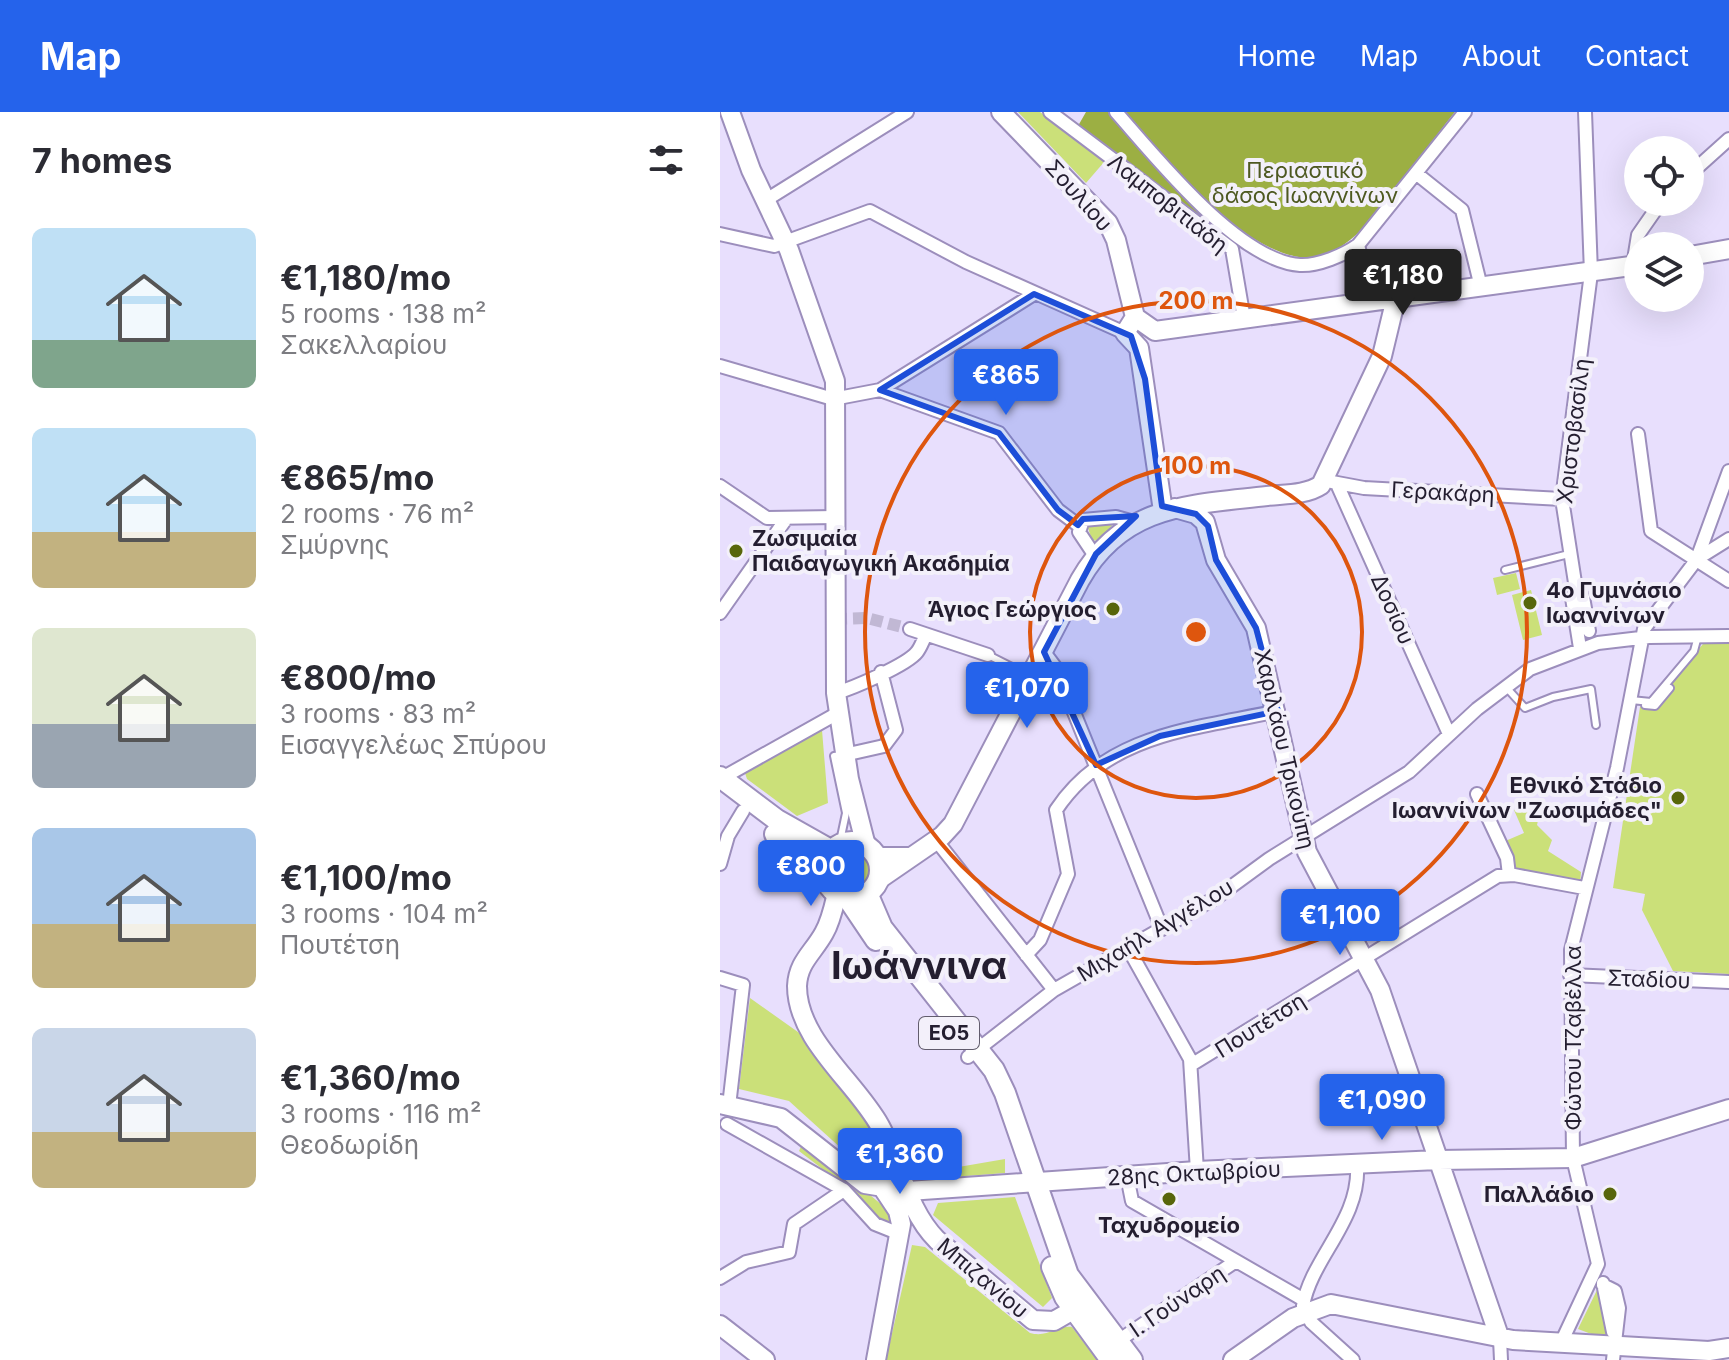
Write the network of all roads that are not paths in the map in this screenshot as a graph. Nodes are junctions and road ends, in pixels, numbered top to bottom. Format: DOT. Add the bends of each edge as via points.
graph roads {
  1 [pos="730,112"];
  2 [pos="907,112"];
  3 [pos="1001,112"];
  4 [pos="1050,112"];
  5 [pos="1116,112"];
  6 [pos="1465,112"];
  7 [pos="1585,112"];
  8 [pos="1729,139"];
  9 [pos="1704,161"];
  10 [pos="1417,174"];
  11 [pos="766,200"];
  12 [pos="720,234"];
  13 [pos="786,242"];
  14 [pos="1358,245"];
  15 [pos="1729,249"];
  16 [pos="1704,253"];
  17 [pos="1624,268"];
  18 [pos="1591,273"];
  19 [pos="1481,287"];
  20 [pos="1034,294"];
  21 [pos="1396,298"];
  22 [pos="1372,301"];
  23 [pos="1244,319"];
  24 [pos="1130,325"];
  25 [pos="1154,330"];
  26 [pos="1385,346"];
  27 [pos="720,366"];
  28 [pos="1145,379"];
  29 [pos="880,390"];
  30 [pos="837,400"];
  31 [pos="1638,434"];
  32 [pos="1729,471"];
  33 [pos="1331,482"];
  34 [pos="720,486"];
  35 [pos="1562,499"];
  36 [pos="1169,510"];
  37 [pos="836,517"];
  38 [pos="786,519"];
  39 [pos="1134,522"];
  40 [pos="1078,525"];
  41 [pos="1729,539"];
  42 [pos="1569,554"];
  43 [pos="1095,556"];
  44 [pos="1697,559"];
  45 [pos="1505,570"];
  46 [pos="1729,581"];
  47 [pos="1576,589"];
  48 [pos="720,613"];
  49 [pos="910,629"];
  50 [pos="1589,631"];
  51 [pos="926,635"];
  52 [pos="1698,636"];
  53 [pos="1729,636"];
  54 [pos="1641,638"];
  55 [pos="1580,648"];
  56 [pos="1044,652"];
  57 [pos="988,655"];
  58 [pos="881,672"];
  59 [pos="1031,676"];
  60 [pos="1505,686"];
  61 [pos="1670,688"];
  62 [pos="836,693"];
  63 [pos="1630,701"];
  64 [pos="1278,711"];
  65 [pos="838,713"];
  66 [pos="1596,725"];
  67 [pos="1449,734"];
  68 [pos="844,755"];
  69 [pos="1096,765"];
  70 [pos="721,783"];
  71 [pos="1477,794"];
  72 [pos="743,811"];
  73 [pos="936,840"];
  74 [pos="1304,840"];
  75 [pos="872,852"];
  76 [pos="832,854"];
  77 [pos="911,857"];
  78 [pos="720,864"];
  79 [pos="1509,875"];
  80 [pos="1584,888"];
  81 [pos="857,891"];
  82 [pos="1162,929"];
  83 [pos="1128,948"];
  84 [pos="1026,955"];
  85 [pos="1366,960"];
  86 [pos="1570,975"];
  87 [pos="720,978"];
  88 [pos="1729,982"];
  89 [pos="1054,990"];
  90 [pos="973,1053"];
  91 [pos="1191,1065"];
  92 [pos="1729,1109"];
  93 [pos="725,1111"];
  94 [pos="890,1147"];
  95 [pos="1573,1158"];
  96 [pos="1438,1160"];
  97 [pos="1357,1164"];
  98 [pos="1197,1171"];
  99 [pos="1127,1176"];
  100 [pos="863,1182"];
  101 [pos="1030,1183"];
  102 [pos="844,1190"];
  103 [pos="884,1190"];
  104 [pos="908,1191"];
  105 [pos="928,1191"];
  106 [pos="922,1222"];
  107 [pos="900,1234"];
  108 [pos="1236,1261"];
  109 [pos="1598,1264"];
  110 [pos="720,1278"];
  111 [pos="1080,1306"];
  112 [pos="1304,1306"];
  113 [pos="720,1325"];
  114 [pos="1500,1339"];
  115 [pos="1561,1343"];
  116 [pos="1729,1348"];
  117 [pos="1614,1349"];
  118 [pos="1114,1350"];
  119 [pos="1254,1354"];
  120 [pos="765,1360"];
  121 [pos="876,1360"];
  122 [pos="1132,1360"];
  123 [pos="1233,1360"];
  124 [pos="1353,1360"];
  125 [pos="1501,1360"];
  1 -- 11 [label="main road"];
  2 -- 11 [label="street"];
  3 -- 24 [label="main road, Σουλίου" via="1108,223 1118,246"];
  4 -- 23 [label="street, Λαμποβιτιάδη" via="1232,249"];
  5 -- 14 [label="street" via="1215,218 1264,252 1302,265"];
  6 -- 10 [label="street"];
  7 -- 18 [label="street, Χριστοβασίλη"];
  8 -- 9 [label="street"];
  10 -- 14 [label="street"];
  10 -- 19 [label="street" via="1462,210"];
  11 -- 13 [label="main road"];
  12 -- 13 [label="street" via="767,246"];
  13 -- 20 [label="street" via="870,211 924,243"];
  13 -- 30 [label="main road" via="833,373"];
  14 -- 22 [label="street"];
  15 -- 16 [label="main road"];
  17 -- 18 [label="main road"];
  18 -- 19 [label="main road"];
  18 -- 35 [label="street, Χριστοβασίλη"];
  19 -- 21 [label="main road"];
  20 -- 24 [label="street"];
  20 -- 29 [label="street"];
  21 -- 22 [label="main road"];
  21 -- 26 [label="main road"];
  22 -- 23 [label="main road"];
  22 -- 26 [label="main road" via="1383,323"];
  23 -- 25 [label="main road"];
  24 -- 25 [label="main road"];
  24 -- 28 [label="main road, Σουλίου"];
  25 -- 28 [label="main road" via="1143,349"];
  26 -- 33 [label="main road"];
  27 -- 30 [label="street"];
  28 -- 36 [label="main road"];
  29 -- 30 [label="street"];
  29 -- 40 [label="street" via="999,433 1058,510"];
  30 -- 37 [label="main road"];
  31 -- 44 [label="street" via="1651,531"];
  32 -- 44 [label="street"];
  33 -- 35 [label="street, Γερακάρη"];
  33 -- 36 [label="main road" via="1309,490"];
  33 -- 67 [label="street, Δοσίου"];
  34 -- 38 [label="street" via="763,517"];
  35 -- 42 [label="street, Χριστοβασίλη"];
  36 -- 39 [label="main road"];
  36 -- 64 [label="main road, Χαριλάου Τρικούπη" via="1196,514 1205,522 1218,564 1256,628"];
  37 -- 38 [label="street"];
  37 -- 62 [label="main road"];
  38 -- 48 [label="street"];
  39 -- 40 [label="street" via="1093,517"];
  39 -- 43 [label="main road"];
  40 -- 43 [label="street"];
  41 -- 44 [label="street"];
  42 -- 45 [label="lane"];
  42 -- 47 [label="street, Χριστοβασίλη"];
  43 -- 56 [label="main road"];
  44 -- 46 [label="street"];
  44 -- 54 [label="street" via="1650,618"];
  47 -- 50 [label="street, Χριστοβασίλη" via="1583,597"];
  47 -- 55 [label="street, Χριστοβασίλη" via="1572,598"];
  49 -- 51 [label="street"];
  50 -- 54 [label="street, Μιχαήλ Αγγέλου"];
  50 -- 55 [label="street"];
  51 -- 57 [label="street"];
  51 -- 58 [label="street" via="916,654"];
  52 -- 53 [label="street, Μιχαήλ Αγγέλου"];
  52 -- 54 [label="street, Μιχαήλ Αγγέλου"];
  52 -- 63 [label="lane" via="1694,651 1651,702"];
  54 -- 55 [label="street, Μιχαήλ Αγγέλου"];
  54 -- 63 [label="street, Φώτου Τζαβέλλα"];
  55 -- 60 [label="street, Μιχαήλ Αγγέλου"];
  56 -- 59 [label="main road"];
  56 -- 69 [label="street" via="1056,668"];
  57 -- 59 [label="lane"];
  58 -- 62 [label="street" via="865,685"];
  58 -- 68 [label="street" via="896,730 884,746"];
  59 -- 73 [label="main road" via="957,818"];
  60 -- 66 [label="lane" via="1525,708 1591,689"];
  60 -- 67 [label="street, Μιχαήλ Αγγέλου"];
  61 -- 63 [label="lane" via="1655,706"];
  62 -- 65 [label="main road"];
  63 -- 80 [label="street, Φώτου Τζαβέλλα"];
  64 -- 69 [label="street" via="1160,736"];
  64 -- 74 [label="main road, Χαριλάου Τρικούπη"];
  65 -- 68 [label="main road"];
  65 -- 70 [label="street"];
  67 -- 74 [label="street, Μιχαήλ Αγγέλου" via="1409,772"];
  68 -- 75 [label="main road"];
  68 -- 76 [label="lane" via="834,756 846,813"];
  69 -- 82 [label="street"];
  69 -- 84 [label="street" via="1056,810 1068,874 1040,940"];
  70 -- 72 [label="main road"];
  70 -- 76 [label="main road"];
  71 -- 79 [label="street" via="1507,858"];
  72 -- 76 [label="main road"];
  72 -- 78 [label="street"];
  73 -- 77 [label="main road"];
  73 -- 84 [label="street"];
  74 -- 82 [label="street, Μιχαήλ Αγγέλου"];
  74 -- 85 [label="main road, Χαριλάου Τρικούπη" via="1313,867"];
  75 -- 76 [label="main road" via="855,842"];
  75 -- 77 [label="main road"];
  75 -- 81 [label="main road, ΕΟ5"];
  76 -- 81 [label="main road, ΕΟ5" via="828,884"];
  77 -- 81 [label="main road"];
  79 -- 80 [label="street"];
  79 -- 85 [label="street, Πουτέτση" via="1495,878"];
  80 -- 86 [label="street, Φώτου Τζαβέλλα"];
  81 -- 90 [label="main road, ΕΟ5" via="867,929"];
  81 -- 94 [label="main road" via="801,965 799,1003 811,1031"];
  82 -- 83 [label="street, Μιχαήλ Αγγέλου"];
  83 -- 89 [label="street, Μιχαήλ Αγγέλου"];
  83 -- 91 [label="street"];
  84 -- 89 [label="street"];
  85 -- 91 [label="street, Πουτέτση"];
  85 -- 96 [label="main road, Χαριλάου Τρικούπη"];
  86 -- 88 [label="street, Σταδίου"];
  86 -- 95 [label="street, Φώτου Τζαβέλλα"];
  87 -- 93 [label="street" via="739,981 743,988"];
  89 -- 90 [label="street, Μιχαήλ Αγγέλου"];
  90 -- 101 [label="main road, ΕΟ5"];
  91 -- 98 [label="street"];
  92 -- 95 [label="main road, 28ης Οκτωβρίου"];
  93 -- 100 [label="main road" via="769,1113 787,1121"];
  93 -- 102 [label="street"];
  94 -- 100 [label="main road" via="882,1180"];
  94 -- 104 [label="main road"];
  95 -- 96 [label="main road, 28ης Οκτωβρίου"];
  95 -- 109 [label="street, Φώτου Τζαβέλλα"];
  96 -- 97 [label="main road, 28ης Οκτωβρίου"];
  96 -- 114 [label="main road, Χαριλάου Τρικούπη"];
  97 -- 98 [label="main road, 28ης Οκτωβρίου"];
  97 -- 112 [label="street" via="1350,1207"];
  98 -- 99 [label="main road, 28ης Οκτωβρίου"];
  99 -- 101 [label="main road, 28ης Οκτωβρίου"];
  99 -- 108 [label="street" via="1132,1201"];
  100 -- 103 [label="main road, 28ης Οκτωβρίου"];
  101 -- 105 [label="main road, 28ης Οκτωβρίου"];
  101 -- 111 [label="main road, ΕΟ5" via="1056,1278"];
  102 -- 107 [label="street" via="875,1224"];
  102 -- 110 [label="street" via="794,1224 789,1252 746,1262"];
  103 -- 104 [label="main road, 28ης Οκτωβρίου"];
  103 -- 107 [label="main road" via="898,1211"];
  104 -- 105 [label="main road, 28ης Οκτωβρίου"];
  104 -- 106 [label="main road"];
  105 -- 106 [label="main road" via="920,1202"];
  106 -- 107 [label="main road"];
  106 -- 111 [label="main road, Μπιζανίου" via="1028,1318 1050,1322"];
  107 -- 121 [label="main road"];
  108 -- 112 [label="street"];
  108 -- 118 [label="street, Ι. Γούναρη"];
  109 -- 115 [label="street"];
  109 -- 117 [label="street, Φώτου Τζαβέλλα"];
  111 -- 118 [label="main road, ΕΟ5"];
  112 -- 114 [label="main road" via="1337,1304"];
  112 -- 119 [label="main road"];
  112 -- 124 [label="street"];
  113 -- 120 [label="main road"];
  114 -- 115 [label="main road"];
  114 -- 125 [label="street"];
  115 -- 117 [label="main road"];
  116 -- 117 [label="main road"];
  118 -- 122 [label="main road, ΕΟ5"];
  119 -- 123 [label="main road"];
}
